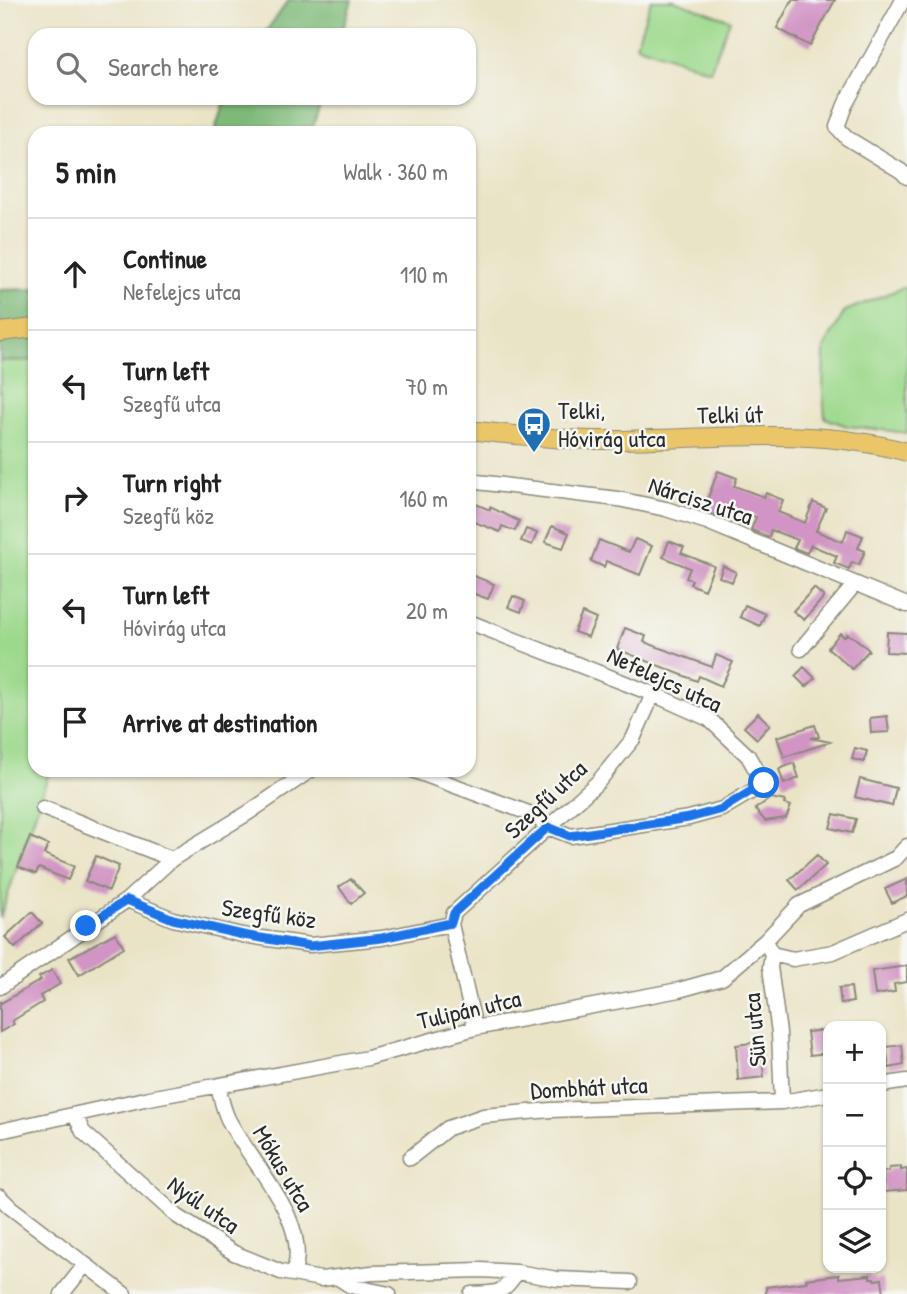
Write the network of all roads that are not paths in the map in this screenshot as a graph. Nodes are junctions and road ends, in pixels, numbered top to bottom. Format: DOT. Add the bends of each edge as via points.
graph roads {
  1 [pos="903,0"];
  2 [pos="907,177"];
  3 [pos="28,329"];
  4 [pos="0,332"];
  5 [pos="476,431"];
  6 [pos="907,452"];
  7 [pos="476,482"];
  8 [pos="855,584"];
  9 [pos="907,605"];
  10 [pos="476,625"];
  11 [pos="800,649"];
  12 [pos="653,694"];
  13 [pos="301,777"];
  14 [pos="431,777"];
  15 [pos="43,808"];
  16 [pos="548,827"];
  17 [pos="907,846"];
  18 [pos="173,859"];
  19 [pos="127,900"];
  20 [pos="907,920"];
  21 [pos="451,923"];
  22 [pos="769,948"];
  23 [pos="0,987"];
  24 [pos="475,1028"];
  25 [pos="907,1081"];
  26 [pos="886,1085"];
  27 [pos="218,1087"];
  28 [pos="823,1095"];
  29 [pos="782,1102"];
  30 [pos="75,1115"];
  31 [pos="0,1131"];
  32 [pos="410,1158"];
  33 [pos="0,1197"];
  34 [pos="85,1265"];
  35 [pos="517,1272"];
  36 [pos="293,1274"];
  37 [pos="337,1277"];
  38 [pos="630,1282"];
  39 [pos="62,1294"];
  40 [pos="124,1294"];
  41 [pos="389,1294"];
  42 [pos="471,1294"];
  1 -- 2 [label="street" via="845,105 838,127 847,138"];
  3 -- 4 [label="main road"];
  5 -- 6 [label="main road, Telki út" via="552,440 825,439"];
  7 -- 8 [label="street, Nárcisz utca" via="666,509"];
  8 -- 9 [label="street, Nárcisz utca"];
  8 -- 11 [label="street"];
  10 -- 12 [label="street, Nefelejcs utca"];
  12 -- 16 [label="street, Szegfű utca" via="633,739 598,782"];
  12 -- 16 [label="street, Nefelejcs utca" via="709,719 748,756 764,783 722,809 689,818 570,836"];
  13 -- 18 [label="street"];
  14 -- 16 [label="street" via="534,816"];
  15 -- 18 [label="street"];
  16 -- 21 [label="street, Szegfű utca" via="454,913"];
  17 -- 22 [label="street, Tulipán utca" via="896,858 799,905"];
  18 -- 19 [label="street"];
  19 -- 21 [label="street, Szegfű köz" via="173,919 310,946 382,938"];
  19 -- 23 [label="street"];
  20 -- 22 [label="street" via="833,952 793,959"];
  21 -- 24 [label="street"];
  22 -- 24 [label="street, Tulipán utca" via="722,978 679,990"];
  22 -- 29 [label="street, Sün utca"];
  24 -- 27 [label="street, Tulipán utca" via="368,1058"];
  25 -- 26 [label="street"];
  27 -- 30 [label="street, Tulipán utca"];
  27 -- 36 [label="street, Mókus utca" via="227,1117 296,1232 298,1261"];
  28 -- 29 [label="street, Dombhát utca"];
  29 -- 32 [label="street, Dombhát utca" via="483,1116 448,1128"];
  30 -- 31 [label="street, Tulipán utca"];
  30 -- 36 [label="street, Nyúl utca" via="82,1132 177,1216 234,1252"];
  33 -- 34 [label="street"];
  34 -- 39 [label="street"];
  34 -- 40 [label="street"];
  35 -- 37 [label="street, Nyúl utca"];
  35 -- 38 [label="street, Nyúl utca"];
  35 -- 42 [label="street" via="508,1289"];
  36 -- 37 [label="street, Nyúl utca"];
  37 -- 41 [label="street, Nyúl utca" via="351,1286"];
}
